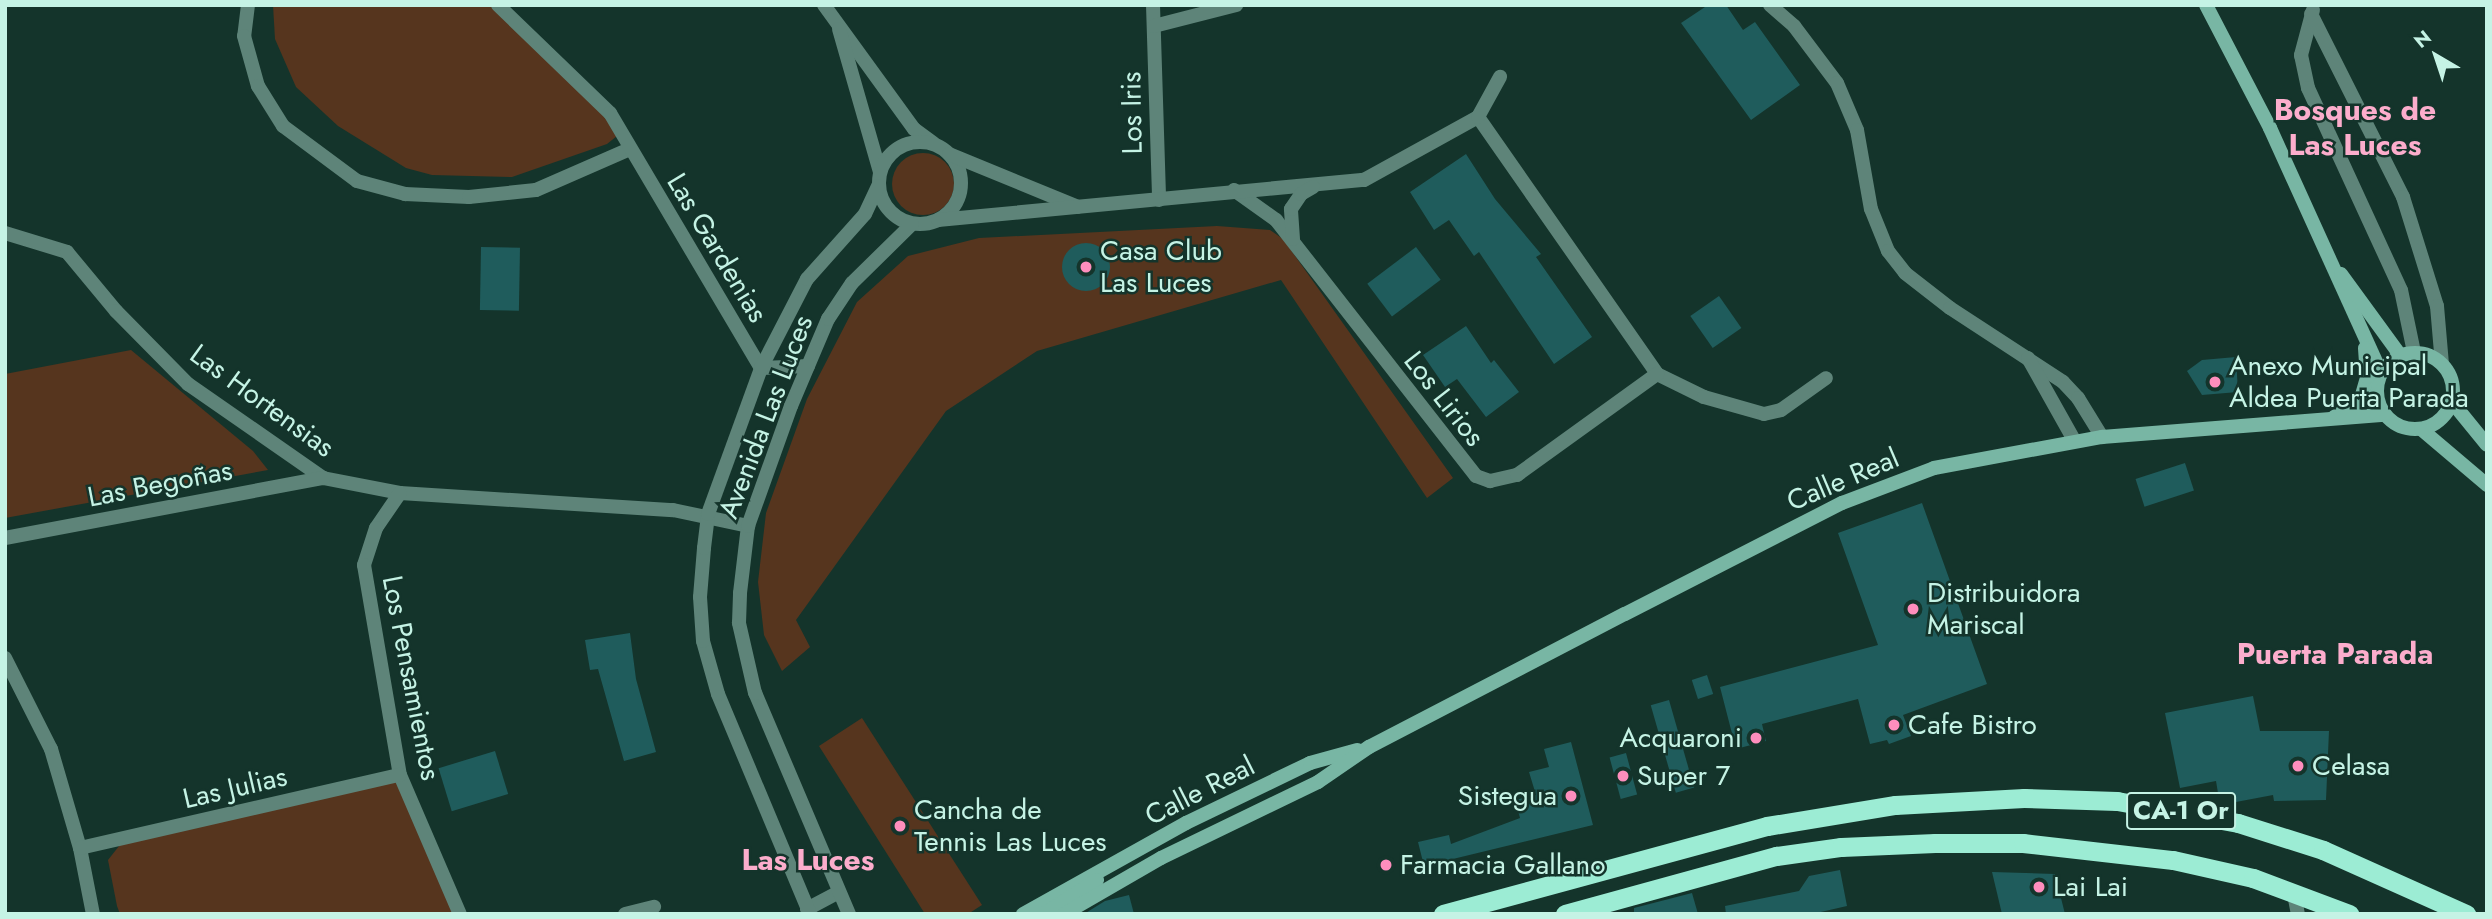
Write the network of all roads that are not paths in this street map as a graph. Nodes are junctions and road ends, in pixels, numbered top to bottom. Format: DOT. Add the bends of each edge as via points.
graph roads {
  1 [pos="248,5"];
  2 [pos="498,5"];
  3 [pos="824,5"];
  4 [pos="1153,5"];
  5 [pos="1236,5"];
  6 [pos="1770,5"];
  7 [pos="2206,5"];
  8 [pos="2313,10"];
  9 [pos="834,11"];
  10 [pos="1154,26"];
  11 [pos="1500,77"];
  12 [pos="1478,117"];
  13 [pos="630,149"];
  14 [pos="943,150"];
  15 [pos="879,179"];
  16 [pos="1315,186"];
  17 [pos="1234,190"];
  18 [pos="1159,200"];
  19 [pos="1083,209"];
  20 [pos="938,220"];
  21 [pos="912,224"];
  22 [pos="5,233"];
  23 [pos="1296,246"];
  24 [pos="2328,256"];
  25 [pos="2364,344"];
  26 [pos="2407,354"];
  27 [pos="2028,357"];
  28 [pos="2442,364"];
  29 [pos="808,366"];
  30 [pos="761,368"];
  31 [pos="2381,373"];
  32 [pos="1657,374"];
  33 [pos="1826,378"];
  34 [pos="2452,402"];
  35 [pos="2384,415"];
  36 [pos="2330,419"];
  37 [pos="2421,429"];
  38 [pos="2102,436"];
  39 [pos="2074,440"];
  40 [pos="2487,445"];
  41 [pos="323,478"];
  42 [pos="2487,485"];
  43 [pos="400,493"];
  44 [pos="708,514"];
  45 [pos="748,526"];
  46 [pos="5,538"];
  47 [pos="5,658"];
  48 [pos="1368,747"];
  49 [pos="401,775"];
  50 [pos="80,848"];
  51 [pos="839,892"];
  52 [pos="2294,894"];
  53 [pos="654,906"];
  54 [pos="808,911"];
  55 [pos="93,914"];
  56 [pos="460,914"];
  57 [pos="625,914"];
  58 [pos="849,914"];
  59 [pos="1023,914"];
  60 [pos="1044,914"];
  61 [pos="1064,914"];
  62 [pos="1443,914"];
  63 [pos="1565,914"];
  64 [pos="2298,914"];
  65 [pos="2349,914"];
  66 [pos="2466,914"];
  1 -- 13 [label="street" via="244,36 258,86 283,126 357,180 405,194 469,197 536,190"];
  2 -- 13 [label="street, Las Gardenias" via="610,113"];
  3 -- 9 [label="street"];
  4 -- 10 [label="street, Los Iris"];
  5 -- 10 [label="street"];
  6 -- 27 [label="street" via="1794,26 1837,83 1857,130 1871,209 1888,251 1905,274 1935,297"];
  7 -- 24 [label="main road" via="2270,128"];
  8 -- 26 [label="street" via="2301,55 2308,88 2401,290"];
  8 -- 28 [label="street" via="2403,197 2437,306"];
  9 -- 14 [label="street" via="914,129"];
  9 -- 15 [label="street"];
  10 -- 18 [label="street, Los Iris"];
  11 -- 12 [label="street"];
  12 -- 16 [label="street" via="1364,180"];
  12 -- 32 [label="street"];
  13 -- 30 [label="street, Las Gardenias"];
  14 -- 15 [label="street" via="923,142 896,149"];
  14 -- 19 [label="street"];
  14 -- 20 [label="street" via="961,177 961,190 948,213"];
  15 -- 21 [label="street" via="889,211"];
  15 -- 30 [label="street, Avenida Las Luces" via="865,214 807,279"];
  16 -- 17 [label="street"];
  16 -- 23 [label="street" via="1301,194 1291,209"];
  17 -- 18 [label="street"];
  17 -- 23 [label="street, Los Lirios" via="1276,220"];
  18 -- 19 [label="street"];
  19 -- 20 [label="street"];
  20 -- 21 [label="street"];
  21 -- 29 [label="street, Avenida Las Luces" via="839,300"];
  22 -- 41 [label="street, Las Hortensias" via="67,251 116,311 188,384"];
  23 -- 32 [label="street, Los Lirios" via="1466,468 1490,481 1517,475"];
  24 -- 25 [label="main road"];
  24 -- 26 [label="main road"];
  25 -- 31 [label="main road"];
  25 -- 36 [label="main road" via="2367,377 2360,402"];
  26 -- 28 [label="main road"];
  26 -- 31 [label="main road"];
  27 -- 38 [label="street" via="2078,398"];
  27 -- 39 [label="street"];
  28 -- 34 [label="main road" via="2452,382"];
  29 -- 30 [label="street"];
  29 -- 45 [label="street, Avenida Las Luces"];
  30 -- 44 [label="street, Avenida Las Luces"];
  31 -- 35 [label="main road" via="2376,394"];
  32 -- 33 [label="street" via="1704,397 1764,414 1780,410"];
  34 -- 37 [label="main road" via="2440,420"];
  34 -- 40 [label="main road"];
  35 -- 36 [label="main road, Calle Real"];
  35 -- 37 [label="main road" via="2400,427"];
  36 -- 38 [label="main road, Calle Real"];
  37 -- 42 [label="main road"];
  38 -- 39 [label="main road, Calle Real"];
  39 -- 48 [label="main road, Calle Real" via="1934,468 1842,503"];
  41 -- 43 [label="street, Las Hortensias"];
  41 -- 46 [label="street, Las Begoñas"];
  43 -- 44 [label="street, Las Hortensias"];
  43 -- 49 [label="street, Los Pensamientos" via="376,528 364,565"];
  44 -- 45 [label="street, Las Hortensias"];
  44 -- 54 [label="street, Avenida Las Luces" via="700,597 703,641 722,705"];
  45 -- 51 [label="street, Avenida Las Luces" via="739,623 744,653 778,751"];
  47 -- 50 [label="street" via="51,749"];
  48 -- 59 [label="main road, Calle Real" via="1310,763 1186,823"];
  48 -- 60 [label="main road" via="1108,873"];
  48 -- 61 [label="main road, Calle Real" via="1318,782 1161,858"];
  49 -- 50 [label="street, Las Julias"];
  49 -- 56 [label="street, Los Pensamientos"];
  50 -- 55 [label="street"];
  51 -- 54 [label="street, Avenida Las Luces"];
  51 -- 58 [label="street, Avenida Las Luces"];
  52 -- 63 [label="highway, CA-1 Or" via="2253,878 2173,860 2023,844 1935,843 1840,847 1776,856"];
  52 -- 64 [label="street"];
  52 -- 65 [label="highway, CA-1 Or"];
  53 -- 57 [label="street"];
  62 -- 66 [label="highway, CA-1 Or" via="1768,825 1895,805 2024,798 2117,802 2238,823 2323,850"];
}
